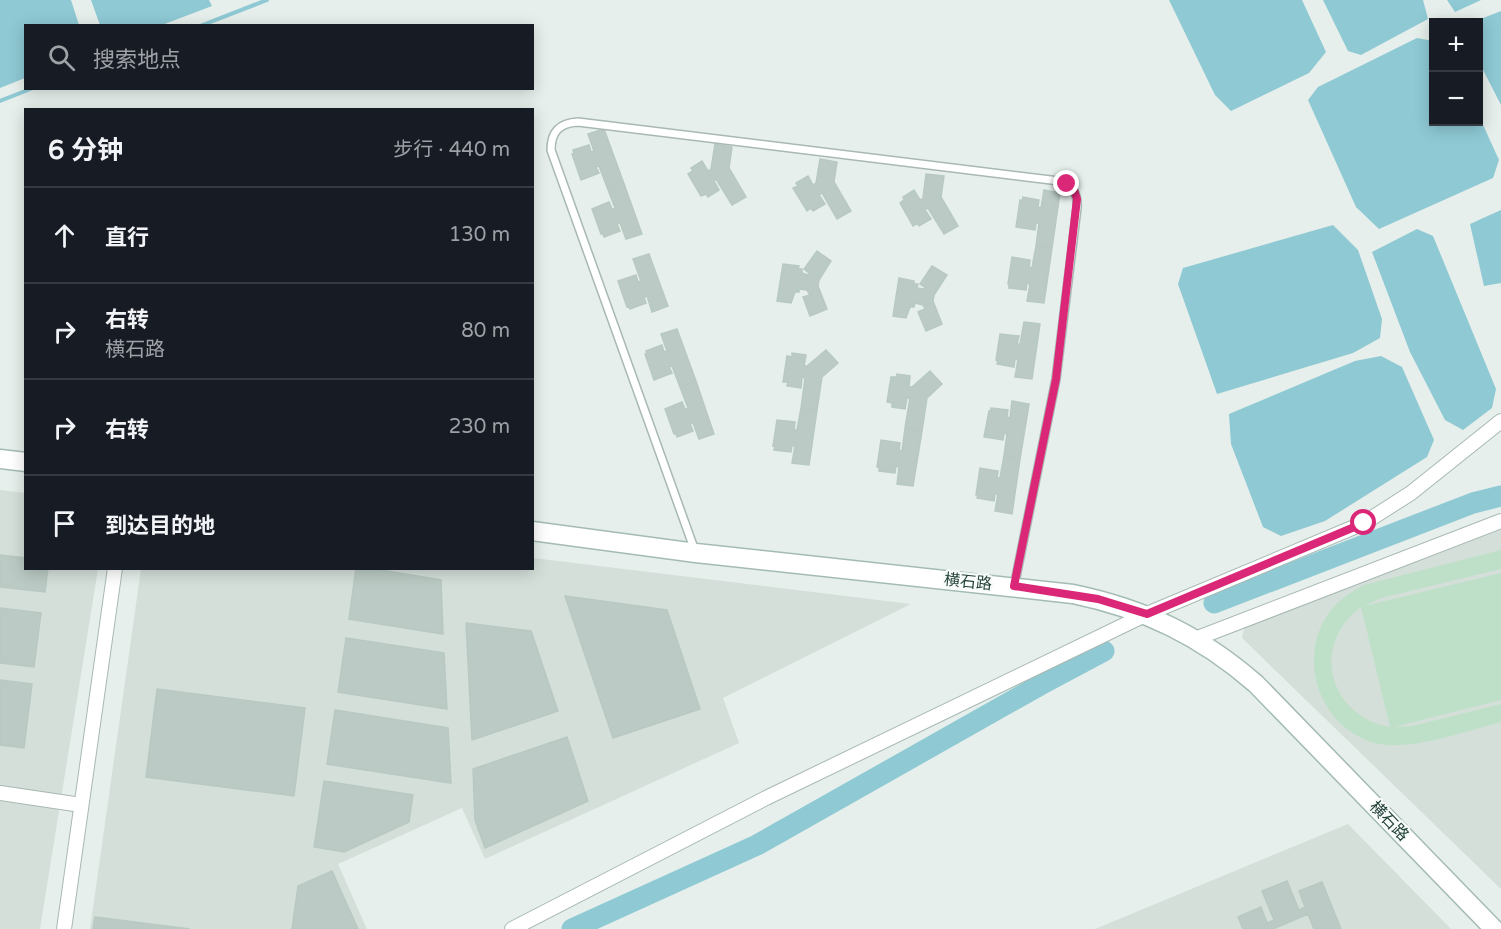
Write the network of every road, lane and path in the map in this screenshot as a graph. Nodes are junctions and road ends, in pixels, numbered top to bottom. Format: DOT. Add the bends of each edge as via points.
graph roads {
  1 [pos="1501,421"];
  2 [pos="0,459"];
  3 [pos="24,462"];
  4 [pos="1501,521"];
  5 [pos="534,531"];
  6 [pos="696,553"];
  7 [pos="115,570"];
  8 [pos="1014,586"];
  9 [pos="1147,614"];
  10 [pos="1196,639"];
  11 [pos="0,793"];
  12 [pos="81,805"];
  13 [pos="64,929"];
  14 [pos="512,929"];
  15 [pos="1494,929"];
  1 -- 9 [label="street" via="1411,493 1364,523"];
  2 -- 3 [label="main road"];
  4 -- 10 [label="street"];
  5 -- 6 [label="main road, 横石路"];
  6 -- 8 [label="main road, 横石路"];
  6 -- 8 [label="lane" via="552,150 551,139 566,122 1059,181 1074,190 1077,208 1056,379"];
  7 -- 12 [label="street"];
  8 -- 9 [label="main road, 横石路" via="1098,599"];
  9 -- 10 [label="main road, 横石路"];
  9 -- 14 [label="street" via="766,798"];
  10 -- 15 [label="main road, 横石路" via="1256,684"];
  11 -- 12 [label="street"];
  12 -- 13 [label="street"];
}
